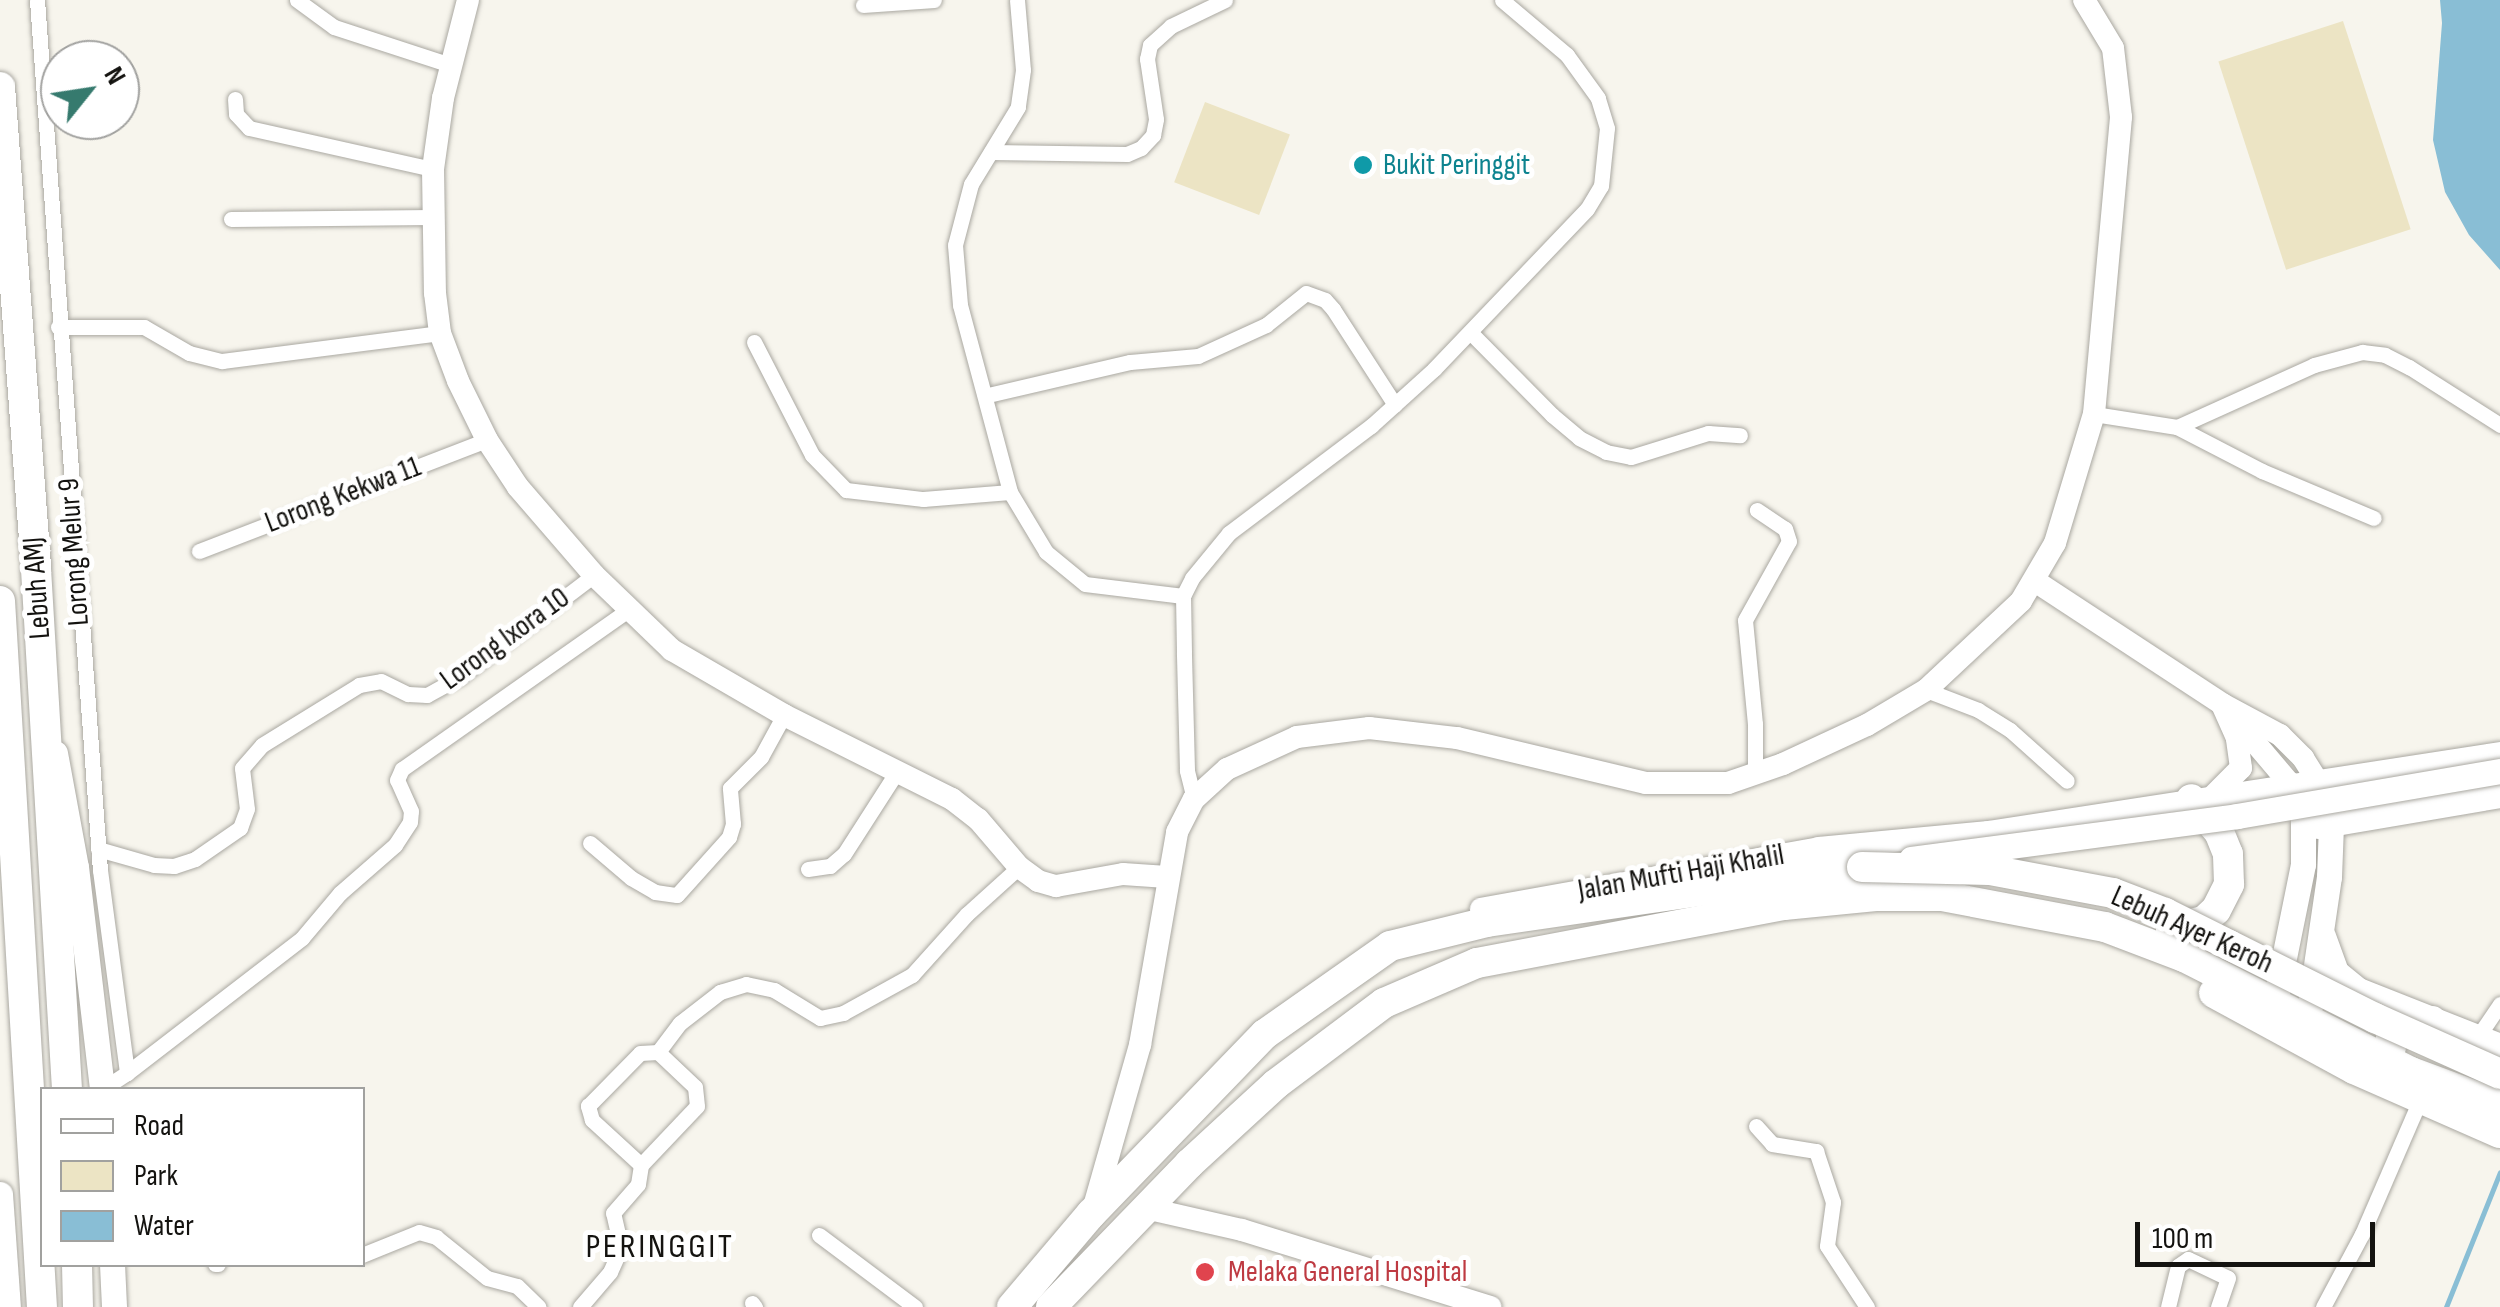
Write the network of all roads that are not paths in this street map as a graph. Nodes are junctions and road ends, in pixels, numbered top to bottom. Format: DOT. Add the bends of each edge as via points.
graph roads {
  1 [pos="38,0"];
  2 [pos="297,0"];
  3 [pos="468,0"];
  4 [pos="934,0"];
  5 [pos="1017,0"];
  6 [pos="1225,0"];
  7 [pos="1502,0"];
  8 [pos="2084,0"];
  9 [pos="863,5"];
  10 [pos="451,64"];
  11 [pos="0,87"];
  12 [pos="235,99"];
  13 [pos="990,152"];
  14 [pos="433,169"];
  15 [pos="432,217"];
  16 [pos="231,219"];
  17 [pos="58,327"];
  18 [pos="1470,332"];
  19 [pos="440,333"];
  20 [pos="754,342"];
  21 [pos="988,395"];
  22 [pos="1395,405"];
  23 [pos="2094,414"];
  24 [pos="2500,425"];
  25 [pos="2177,427"];
  26 [pos="1740,436"];
  27 [pos="487,440"];
  28 [pos="1010,492"];
  29 [pos="1757,510"];
  30 [pos="2374,518"];
  31 [pos="199,551"];
  32 [pos="75,566"];
  33 [pos="36,569"];
  34 [pos="594,574"];
  35 [pos="2035,580"];
  36 [pos="1184,596"];
  37 [pos="0,600"];
  38 [pos="628,610"];
  39 [pos="1926,690"];
  40 [pos="8,699"];
  41 [pos="2222,704"];
  42 [pos="784,715"];
  43 [pos="46,718"];
  44 [pos="2500,753"];
  45 [pos="0,764"];
  46 [pos="898,770"];
  47 [pos="2500,771"];
  48 [pos="1755,775"];
  49 [pos="2067,781"];
  50 [pos="2318,782"];
  51 [pos="2291,786"];
  52 [pos="2500,795"];
  53 [pos="2202,797"];
  54 [pos="1194,799"];
  55 [pos="2331,824"];
  56 [pos="2304,828"];
  57 [pos="590,843"];
  58 [pos="98,849"];
  59 [pos="1019,867"];
  60 [pos="1862,867"];
  61 [pos="88,868"];
  62 [pos="808,869"];
  63 [pos="1167,876"];
  64 [pos="2062,921"];
  65 [pos="2105,926"];
  66 [pos="2322,930"];
  67 [pos="1390,946"];
  68 [pos="2276,1002"];
  69 [pos="2500,1004"];
  70 [pos="2308,1018"];
  71 [pos="2432,1021"];
  72 [pos="2489,1042"];
  73 [pos="658,1052"];
  74 [pos="127,1073"];
  75 [pos="2500,1074"];
  76 [pos="2415,1086"];
  77 [pos="67,1087"];
  78 [pos="102,1087"];
  79 [pos="106,1087"];
  80 [pos="2500,1105"];
  81 [pos="1756,1126"];
  82 [pos="2500,1133"];
  83 [pos="641,1165"];
  84 [pos="1174,1180"];
  85 [pos="0,1194"];
  86 [pos="1145,1208"];
  87 [pos="1092,1214"];
  88 [pos="1195,1219"];
  89 [pos="818,1235"];
  90 [pos="365,1254"];
  91 [pos="76,1267"];
  92 [pos="112,1267"];
  93 [pos="8,1307"];
  94 [pos="42,1307"];
  95 [pos="78,1307"];
  96 [pos="114,1307"];
  97 [pos="539,1307"];
  98 [pos="580,1307"];
  99 [pos="915,1307"];
  100 [pos="1012,1307"];
  101 [pos="1051,1307"];
  102 [pos="1490,1307"];
  103 [pos="1867,1307"];
  104 [pos="2168,1307"];
  105 [pos="2218,1307"];
  106 [pos="2323,1307"];
  1 -- 17 [label="street, Lorong Melur 9"];
  2 -- 10 [label="street" via="349,33"];
  3 -- 10 [label="street"];
  4 -- 9 [label="street"];
  5 -- 13 [label="street" via="1022,89"];
  6 -- 13 [label="street" via="1150,44 1156,119 1154,135 1141,148 1127,154"];
  7 -- 18 [label="street" via="1567,54 1598,98 1606,157 1601,186 1586,209"];
  8 -- 23 [label="street" via="2113,48 2121,117"];
  10 -- 14 [label="street"];
  11 -- 33 [label="highway, Lebuh AMJ"];
  12 -- 14 [label="street" via="236,114 249,128"];
  13 -- 21 [label="street" via="972,184 955,245 960,305"];
  14 -- 15 [label="street"];
  15 -- 16 [label="street"];
  15 -- 19 [label="street"];
  17 -- 19 [label="street" via="144,327 190,354 222,360"];
  17 -- 32 [label="street, Lorong Melur 9"];
  18 -- 22 [label="street"];
  18 -- 26 [label="street" via="1552,415 1606,452 1632,458 1708,432"];
  19 -- 27 [label="street"];
  20 -- 28 [label="street" via="812,455 846,490 923,500"];
  21 -- 22 [label="street" via="1130,362 1198,356 1266,325 1306,293 1333,309"];
  21 -- 28 [label="street"];
  22 -- 36 [label="street" via="1229,532"];
  23 -- 25 [label="street"];
  23 -- 35 [label="street" via="2055,543"];
  24 -- 25 [label="street" via="2409,367 2362,352 2314,365"];
  25 -- 30 [label="street" via="2262,472"];
  27 -- 31 [label="street, Lorong Kekwa 11"];
  27 -- 34 [label="street" via="518,487"];
  28 -- 36 [label="street" via="1046,552 1086,584"];
  29 -- 48 [label="street" via="1785,529 1789,541 1745,620"];
  32 -- 33 [label="street"];
  32 -- 58 [label="street, Lorong Melur 9"];
  33 -- 43 [label="highway, Lebuh AMJ"];
  34 -- 38 [label="street"];
  34 -- 58 [label="street, Lorong Ixora 10" via="461,676 427,694 408,694 382,681 359,685 262,745 242,768 247,809 240,828 195,860 154,865"];
  35 -- 39 [label="street" via="2001,622"];
  35 -- 41 [label="street"];
  36 -- 54 [label="street" via="1187,770"];
  37 -- 40 [label="highway, Lebuh AMJ"];
  38 -- 42 [label="street" via="672,650"];
  38 -- 74 [label="street" via="402,769 397,780 410,822 395,845 302,938"];
  39 -- 48 [label="street" via="1867,726"];
  39 -- 49 [label="street" via="2010,730"];
  40 -- 45 [label="main road"];
  40 -- 94 [label="highway, Lebuh AMJ"];
  41 -- 50 [label="street" via="2280,736"];
  41 -- 51 [label="street"];
  41 -- 53 [label="street" via="2241,768"];
  42 -- 46 [label="street"];
  42 -- 57 [label="street" via="760,757 730,788 728,837 678,895 655,892 631,878"];
  43 -- 61 [label="main road"];
  43 -- 77 [label="highway, Lebuh AMJ"];
  44 -- 50 [label="street, Jalan Mufti Haji Khalil"];
  46 -- 59 [label="street" via="965,808"];
  46 -- 62 [label="street" via="844,854 830,866"];
  47 -- 60 [label="main road, bridge" via="2237,816"];
  48 -- 54 [label="street" via="1673,786 1457,738 1346,729 1271,746 1227,769"];
  50 -- 51 [label="street, Jalan Mufti Haji Khalil"];
  50 -- 55 [label="main road"];
  51 -- 53 [label="street, Jalan Mufti Haji Khalil"];
  51 -- 56 [label="main road"];
  52 -- 55 [label="main road"];
  53 -- 65 [label="highway" via="2228,854 2228,884 2216,910 2189,928"];
  53 -- 67 [label="street, Jalan Mufti Haji Khalil" via="1988,832 1819,848 1535,898 1452,915"];
  54 -- 63 [label="street" via="1177,832"];
  55 -- 56 [label="main road"];
  55 -- 66 [label="main road"];
  56 -- 68 [label="main road" via="2298,902"];
  58 -- 61 [label="street, Lorong Melur 9"];
  59 -- 63 [label="street" via="1056,886 1123,874"];
  59 -- 73 [label="street" via="912,974 843,1013 820,1018 759,984 733,986 694,1010"];
  60 -- 67 [label="highway, Lebuh Ayer Keroh" via="1487,922"];
  60 -- 75 [label="highway, Lebuh Ayer Keroh, bridge" via="1990,870 2113,893"];
  61 -- 74 [label="street, Lorong Melur 9"];
  61 -- 78 [label="main road"];
  63 -- 87 [label="street" via="1140,1045"];
  64 -- 65 [label="highway"];
  64 -- 76 [label="highway, Lebuh Ayer Keroh"];
  64 -- 84 [label="highway, Jalan Mufti Haji Khalil" via="1996,904 1876,896 1784,905 1477,962 1384,1002 1308,1056"];
  65 -- 68 [label="highway"];
  66 -- 70 [label="main road"];
  66 -- 71 [label="main road" via="2336,972 2358,990"];
  67 -- 87 [label="highway, Jalan Mufti Haji Khalil" via="1264,1034"];
  68 -- 70 [label="highway"];
  69 -- 72 [label="street"];
  70 -- 76 [label="highway"];
  71 -- 72 [label="main road"];
  71 -- 76 [label="highway" via="2405,1021 2391,1038"];
  73 -- 83 [label="street" via="699,1096 690,1115"];
  73 -- 83 [label="street" via="632,1059 588,1106 592,1120"];
  74 -- 79 [label="street"];
  76 -- 80 [label="highway"];
  76 -- 82 [label="highway, Lebuh Ayer Keroh"];
  76 -- 106 [label="street" via="2362,1234"];
  81 -- 103 [label="street" via="1772,1144 1816,1151 1833,1202 1827,1246"];
  83 -- 98 [label="street" via="638,1184 613,1213 621,1247 610,1272"];
  84 -- 86 [label="highway, Jalan Mufti Haji Khalil"];
  84 -- 88 [label="street"];
  85 -- 93 [label="main road"];
  86 -- 88 [label="street"];
  86 -- 101 [label="highway, Jalan Mufti Haji Khalil"];
  87 -- 100 [label="highway, Jalan Mufti Haji Khalil"];
  88 -- 102 [label="street"];
  89 -- 99 [label="street"];
  90 -- 97 [label="street" via="419,1232 487,1278 517,1286"];
  91 -- 95 [label="highway"];
  92 -- 96 [label="main road"];
  104 -- 105 [label="street" via="2178,1266 2188,1259 2228,1278"];
}
